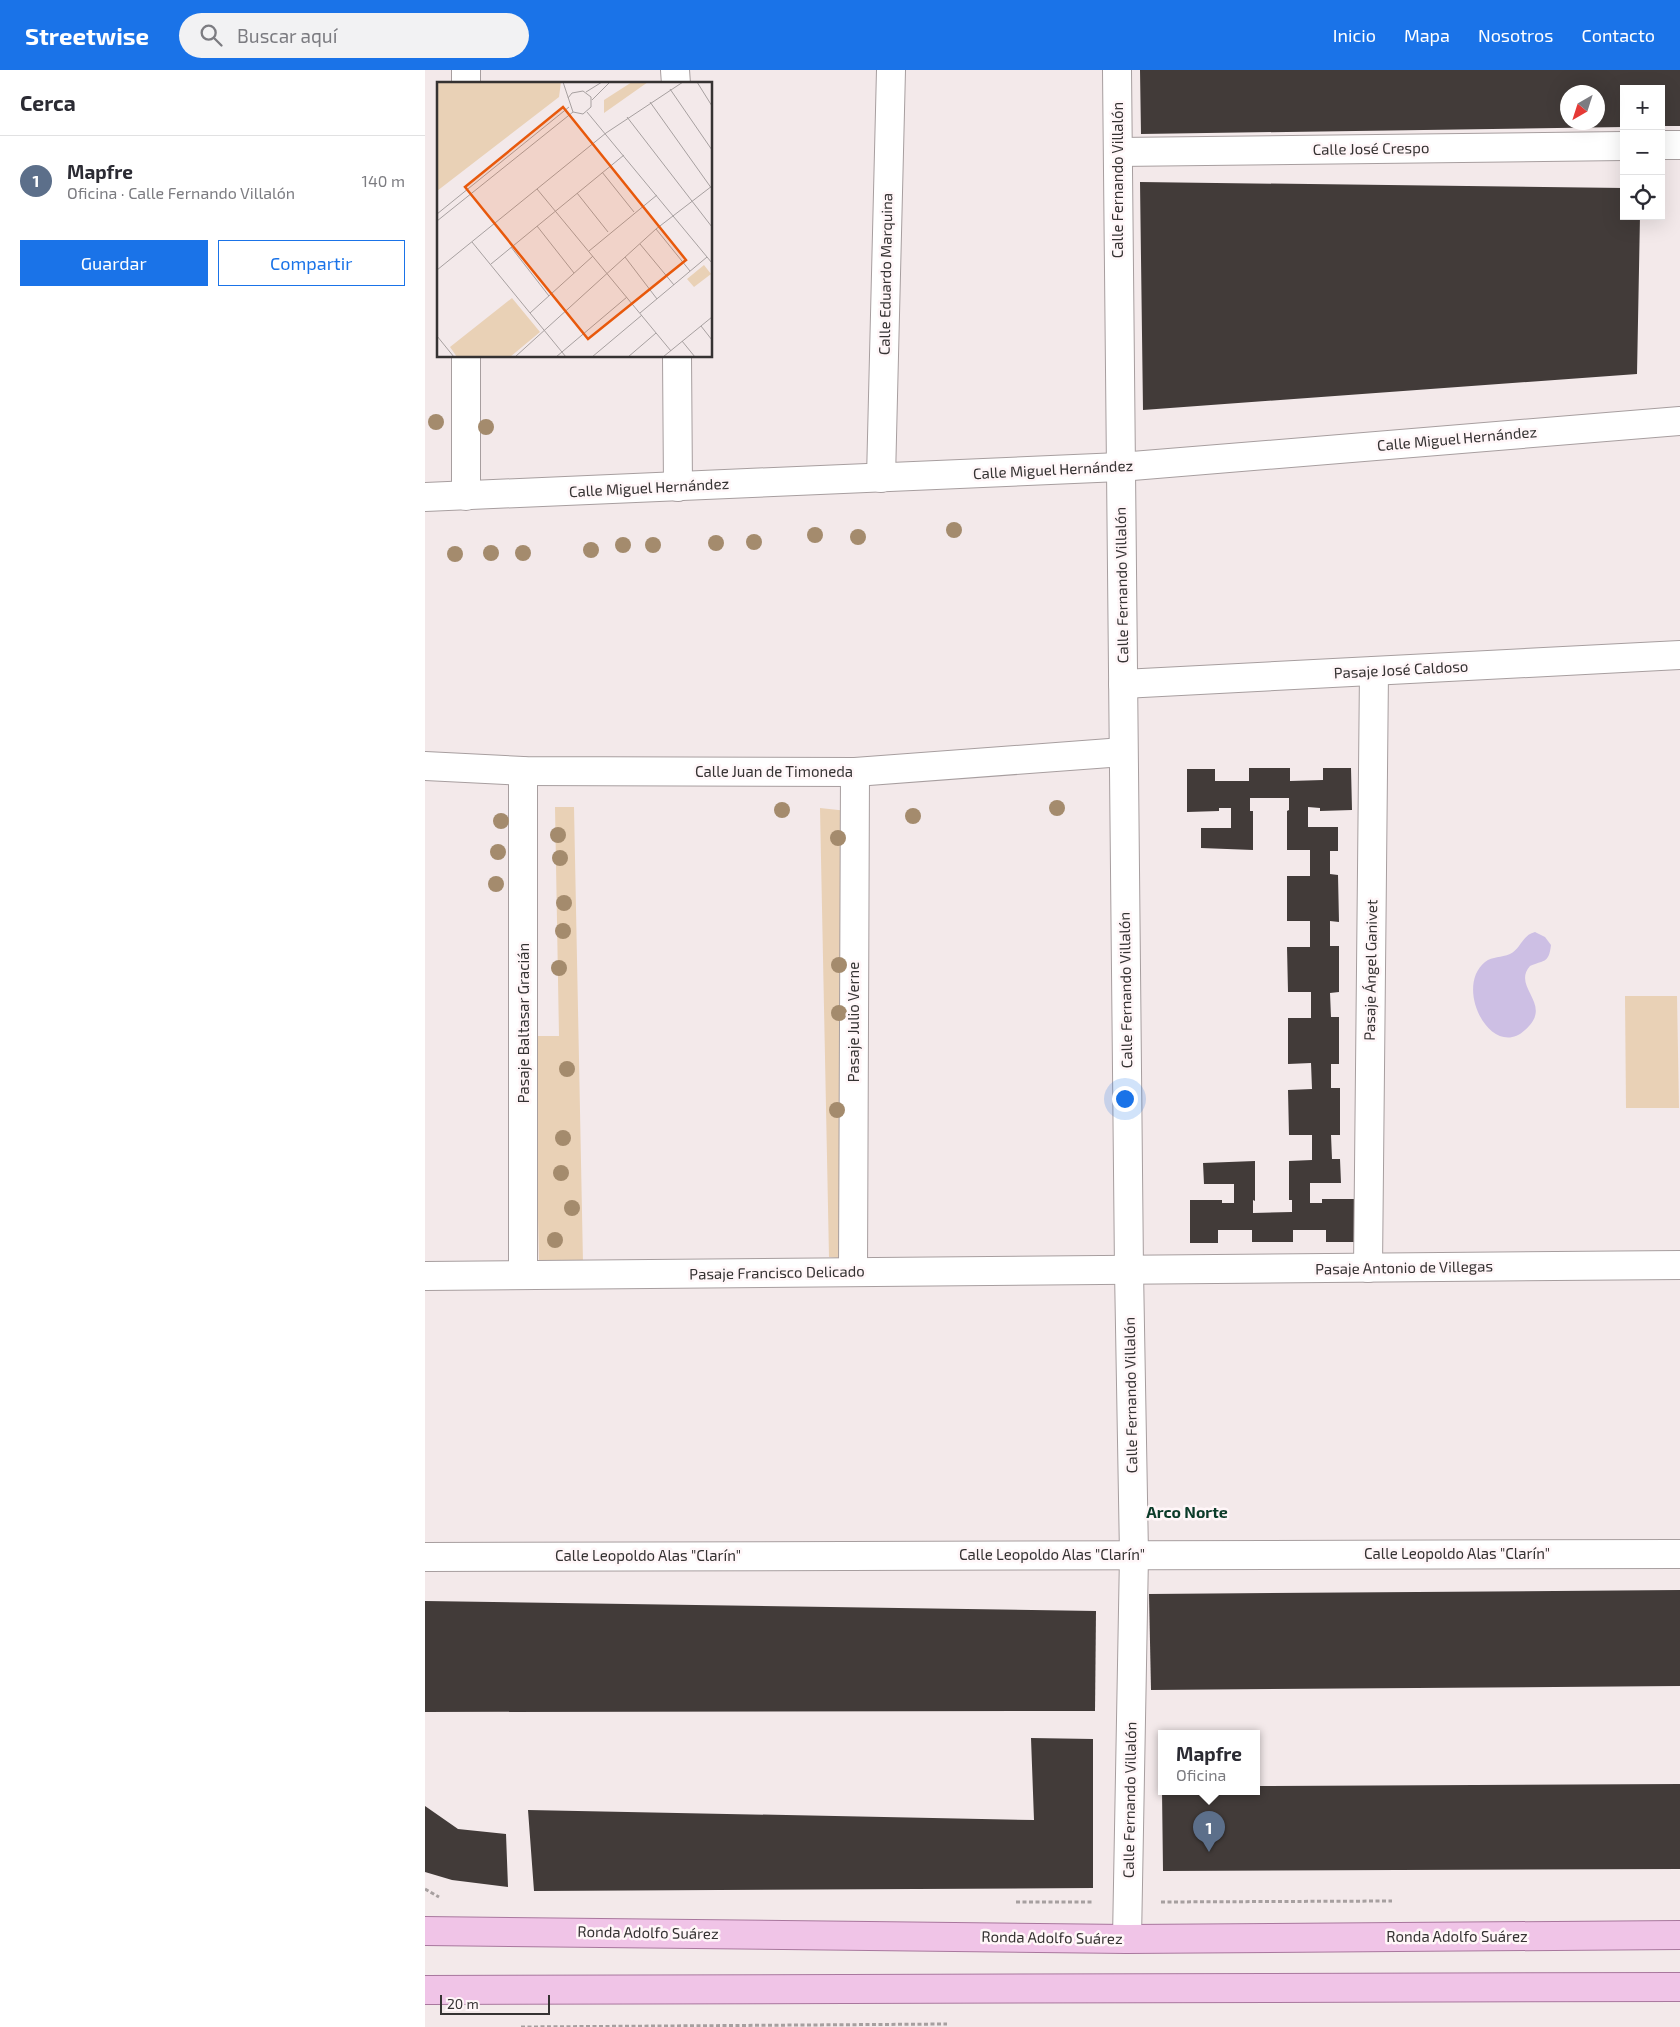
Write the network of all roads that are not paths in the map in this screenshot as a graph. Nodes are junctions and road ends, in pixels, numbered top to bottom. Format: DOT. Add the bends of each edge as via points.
graph roads {
  1 [pos="891,70"];
  2 [pos="1117,70"];
  3 [pos="1665,145"];
  4 [pos="1680,145"];
  5 [pos="1620,146"];
  6 [pos="1118,152"];
  7 [pos="466,358"];
  8 [pos="677,358"];
  9 [pos="1680,421"];
  10 [pos="1120,467"];
  11 [pos="881,478"];
  12 [pos="678,487"];
  13 [pos="466,496"];
  14 [pos="425,497"];
  15 [pos="1680,655"];
  16 [pos="1374,671"];
  17 [pos="1123,684"];
  18 [pos="1123,752"];
  19 [pos="425,766"];
  20 [pos="523,771"];
  21 [pos="855,772"];
  22 [pos="1680,1265"];
  23 [pos="1368,1268"];
  24 [pos="1129,1270"];
  25 [pos="853,1272"];
  26 [pos="523,1275"];
  27 [pos="425,1276"];
  28 [pos="1680,1554"];
  29 [pos="1134,1555"];
  30 [pos="425,1557"];
  31 [pos="425,1931"];
  32 [pos="1680,1935"];
  33 [pos="1127,1939"];
  34 [pos="1680,1987"];
  35 [pos="425,1990"];
  1 -- 11 [label="street, Calle Eduardo Marquina"];
  2 -- 6 [label="street, Calle Fernando Villalón"];
  3 -- 4 [label="street"];
  5 -- 6 [label="street, Calle José Crespo"];
  6 -- 10 [label="street, Calle Fernando Villalón"];
  7 -- 13 [label="street"];
  8 -- 12 [label="street"];
  9 -- 10 [label="street, Calle Miguel Hernández"];
  10 -- 11 [label="street, Calle Miguel Hernández"];
  10 -- 17 [label="street, Calle Fernando Villalón"];
  11 -- 12 [label="street, Calle Miguel Hernández"];
  12 -- 13 [label="street, Calle Miguel Hernández"];
  13 -- 14 [label="street, Calle Miguel Hernández"];
  15 -- 16 [label="street, Pasaje José Caldoso"];
  16 -- 17 [label="street, Pasaje José Caldoso"];
  16 -- 23 [label="street, Pasaje Ángel Ganivet"];
  17 -- 18 [label="street, Calle Fernando Villalón"];
  18 -- 21 [label="street, Calle Juan de Timoneda"];
  18 -- 24 [label="street, Calle Fernando Villalón"];
  19 -- 20 [label="street, Calle Juan de Timoneda"];
  20 -- 21 [label="street, Calle Juan de Timoneda"];
  20 -- 26 [label="street, Pasaje Baltasar Gracián"];
  21 -- 25 [label="street, Pasaje Julio Verne"];
  22 -- 23 [label="street, Pasaje Antonio de Villegas"];
  23 -- 24 [label="street, Pasaje Antonio de Villegas"];
  24 -- 25 [label="street, Pasaje Francisco Delicado"];
  24 -- 29 [label="street, Calle Fernando Villalón"];
  25 -- 26 [label="street, Pasaje Francisco Delicado"];
  26 -- 27 [label="street, Pasaje Francisco Delicado"];
  28 -- 29 [label="street, Calle Leopoldo Alas \"Clarín\""];
  29 -- 30 [label="street, Calle Leopoldo Alas \"Clarín\""];
  29 -- 33 [label="street, Calle Fernando Villalón"];
  31 -- 33 [label="main road, Ronda Adolfo Suárez"];
  32 -- 33 [label="main road, Ronda Adolfo Suárez"];
  34 -- 35 [label="main road"];
}
